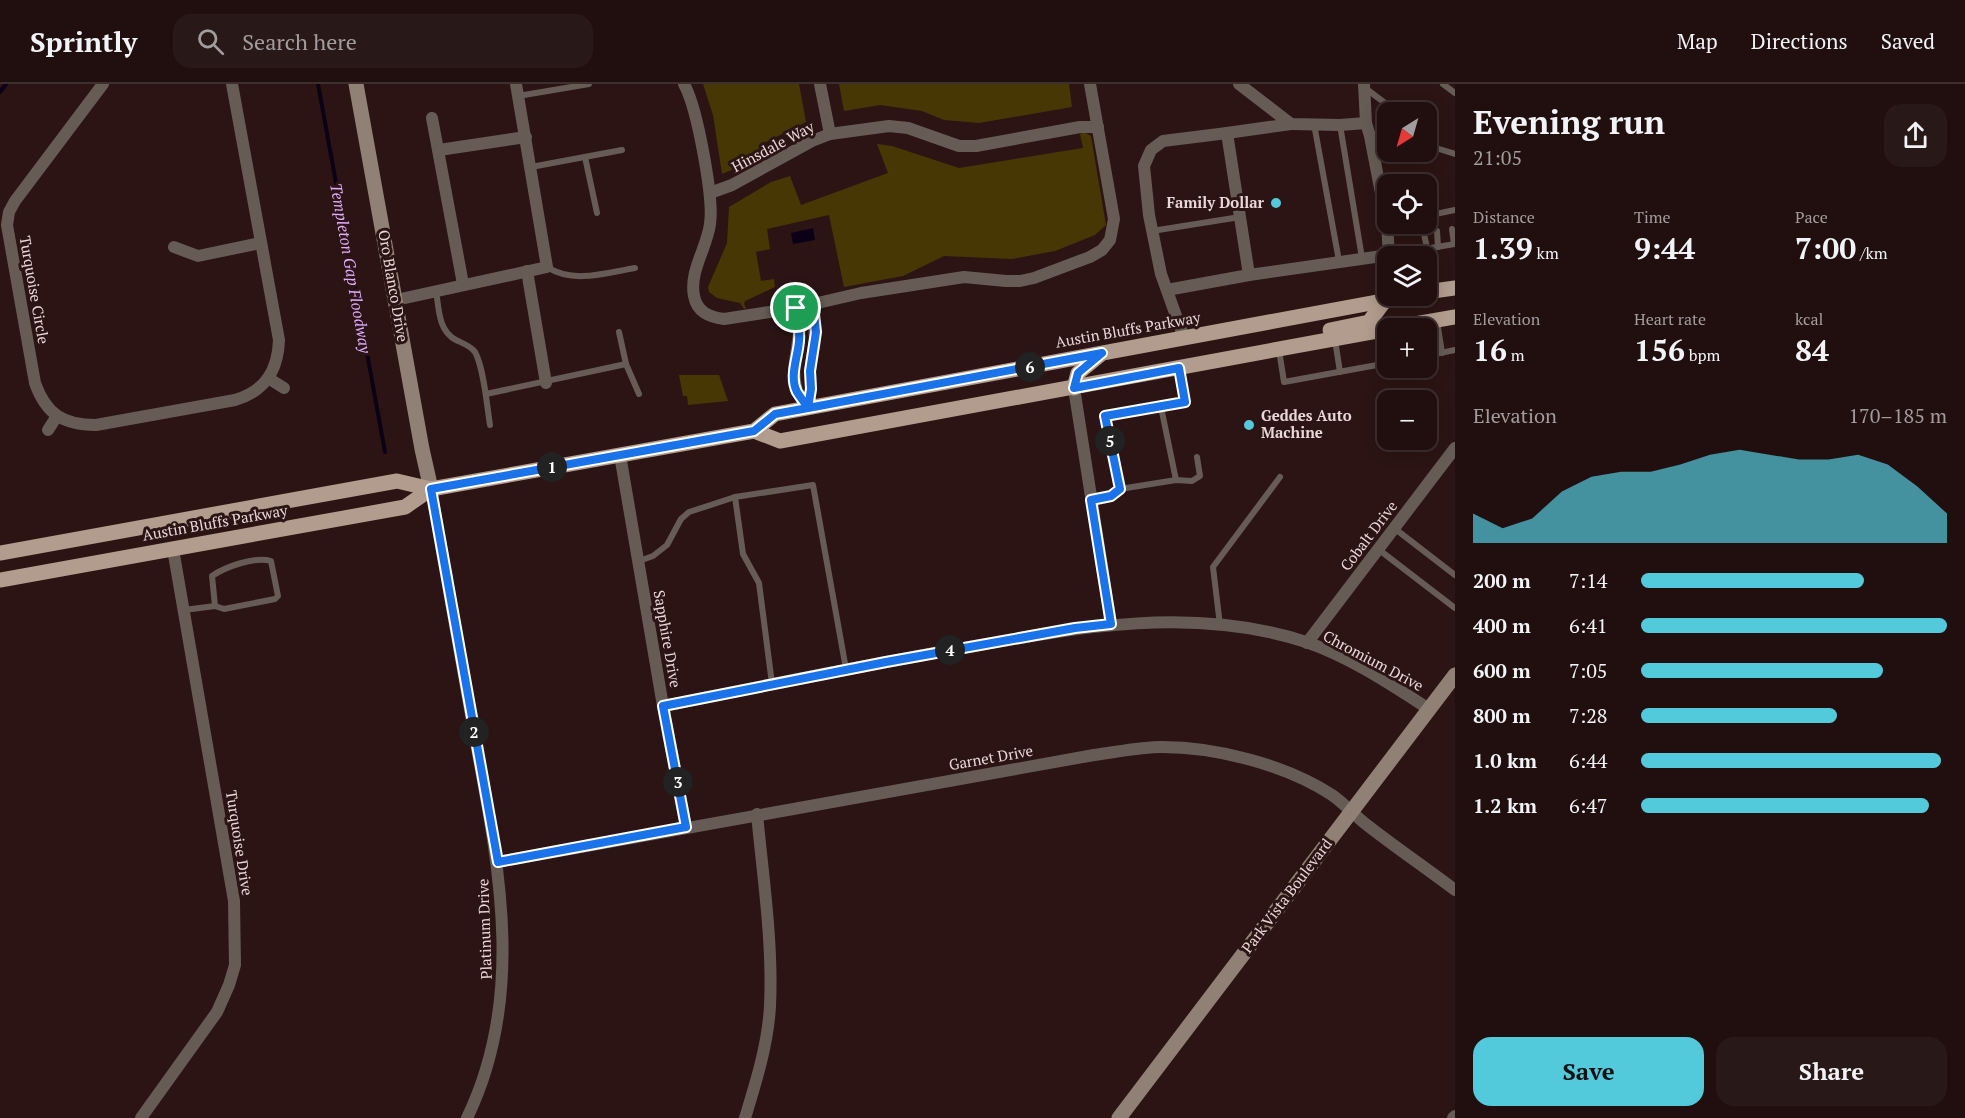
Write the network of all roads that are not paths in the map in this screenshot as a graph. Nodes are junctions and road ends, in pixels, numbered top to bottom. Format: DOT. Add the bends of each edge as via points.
graph roads {
  1 [pos="103,84"];
  2 [pos="232,84"];
  3 [pos="356,84"];
  4 [pos="589,84"];
  5 [pos="684,84"];
  6 [pos="820,84"];
  7 [pos="1090,84"];
  8 [pos="1239,84"];
  9 [pos="1443,84"];
  10 [pos="1364,86"];
  11 [pos="517,90"];
  12 [pos="1455,93"];
  13 [pos="1384,102"];
  14 [pos="432,118"];
  15 [pos="1366,123"];
  16 [pos="1291,124"];
  17 [pos="1314,124"];
  18 [pos="1340,125"];
  19 [pos="1098,127"];
  20 [pos="1227,133"];
  21 [pos="830,134"];
  22 [pos="1370,136"];
  23 [pos="526,137"];
  24 [pos="1377,137"];
  25 [pos="1438,148"];
  26 [pos="439,150"];
  27 [pos="622,150"];
  28 [pos="1455,154"];
  29 [pos="585,157"];
  30 [pos="531,167"];
  31 [pos="1378,174"];
  32 [pos="710,193"];
  33 [pos="597,213"];
  34 [pos="1240,217"];
  35 [pos="1452,229"];
  36 [pos="1152,231"];
  37 [pos="1437,231"];
  38 [pos="1424,234"];
  39 [pos="260,243"];
  40 [pos="1454,244"];
  41 [pos="1427,246"];
  42 [pos="1438,246"];
  43 [pos="174,247"];
  44 [pos="1377,257"];
  45 [pos="1362,258"];
  46 [pos="1339,261"];
  47 [pos="547,267"];
  48 [pos="635,268"];
  49 [pos="527,271"];
  50 [pos="1249,275"];
  51 [pos="463,284"];
  52 [pos="1455,288"];
  53 [pos="1167,290"];
  54 [pos="1437,290"];
  55 [pos="436,291"];
  56 [pos="396,300"];
  57 [pos="1377,301"];
  58 [pos="813,305"];
  59 [pos="1381,306"];
  60 [pos="796,308"];
  61 [pos="1455,317"];
  62 [pos="1437,320"];
  63 [pos="1377,331"];
  64 [pos="619,332"];
  65 [pos="1184,338"];
  66 [pos="1335,339"];
  67 [pos="1281,349"];
  68 [pos="1455,350"];
  69 [pos="1102,353"];
  70 [pos="1442,353"];
  71 [pos="1437,354"];
  72 [pos="626,364"];
  73 [pos="1377,365"];
  74 [pos="1179,368"];
  75 [pos="1340,372"];
  76 [pos="268,378"];
  77 [pos="546,382"];
  78 [pos="284,388"];
  79 [pos="1074,388"];
  80 [pos="486,394"];
  81 [pos="639,394"];
  82 [pos="1161,406"];
  83 [pos="808,408"];
  84 [pos="57,416"];
  85 [pos="490,425"];
  86 [pos="48,430"];
  87 [pos="754,431"];
  88 [pos="1455,448"];
  89 [pos="620,455"];
  90 [pos="1197,457"];
  91 [pos="1280,477"];
  92 [pos="1176,480"];
  93 [pos="431,489"];
  94 [pos="1120,489"];
  95 [pos="735,497"];
  96 [pos="1091,500"];
  97 [pos="1394,528"];
  98 [pos="173,549"];
  99 [pos="1378,549"];
  100 [pos="0,553"];
  101 [pos="638,561"];
  102 [pos="1455,575"];
  103 [pos="0,580"];
  104 [pos="216,606"];
  105 [pos="1455,608"];
  106 [pos="184,610"];
  107 [pos="1111,624"];
  108 [pos="1221,626"];
  109 [pos="1307,643"];
  110 [pos="846,669"];
  111 [pos="1455,675"];
  112 [pos="772,684"];
  113 [pos="663,706"];
  114 [pos="1429,709"];
  115 [pos="1352,811"];
  116 [pos="757,814"];
  117 [pos="686,827"];
  118 [pos="498,862"];
  119 [pos="1455,890"];
  120 [pos="141,1118"];
  121 [pos="467,1118"];
  122 [pos="745,1118"];
  123 [pos="1119,1118"];
  1 -- 84 [label="street, Turquoise Circle" via="15,201 7,225 35,383 40,396"];
  2 -- 39 [label="street"];
  3 -- 56 [label="street, Oro Blanco Drive"];
  4 -- 11 [label="lane"];
  5 -- 32 [label="street" via="692,101"];
  6 -- 21 [label="street"];
  7 -- 19 [label="street"];
  8 -- 16 [label="street"];
  9 -- 12 [label="lane"];
  10 -- 13 [label="lane"];
  10 -- 15 [label="street"];
  11 -- 23 [label="street"];
  14 -- 26 [label="street"];
  15 -- 18 [label="street"];
  15 -- 22 [label="street"];
  16 -- 17 [label="street"];
  16 -- 20 [label="street"];
  17 -- 18 [label="street"];
  17 -- 46 [label="lane"];
  18 -- 45 [label="lane"];
  19 -- 21 [label="street, Hinsdale Way" via="976,146 959,146 908,128 890,126"];
  19 -- 58 [label="street" via="1114,219 1110,240 1102,250 1020,281 964,277 861,293"];
  20 -- 34 [label="street"];
  20 -- 36 [label="street" via="1163,141 1151,150 1144,166"];
  21 -- 32 [label="street, Hinsdale Way"];
  22 -- 24 [label="lane"];
  22 -- 31 [label="street"];
  23 -- 26 [label="street"];
  23 -- 30 [label="street"];
  25 -- 28 [label="lane"];
  26 -- 51 [label="street"];
  27 -- 29 [label="lane"];
  29 -- 30 [label="lane"];
  29 -- 33 [label="lane"];
  30 -- 47 [label="street"];
  32 -- 60 [label="street" via="710,226 695,270 693,294 697,305 712,318 724,319"];
  34 -- 36 [label="lane"];
  34 -- 50 [label="street"];
  35 -- 40 [label="lane"];
  36 -- 53 [label="street"];
  37 -- 42 [label="lane"];
  38 -- 41 [label="lane"];
  39 -- 43 [label="street" via="198,256"];
  39 -- 76 [label="street" via="279,340 278,355"];
  40 -- 42 [label="lane"];
  44 -- 45 [label="street"];
  45 -- 46 [label="street"];
  46 -- 50 [label="street"];
  47 -- 48 [label="lane" via="555,273 578,277"];
  47 -- 49 [label="street"];
  49 -- 51 [label="street"];
  49 -- 77 [label="street"];
  50 -- 53 [label="street"];
  51 -- 55 [label="street"];
  52 -- 54 [label="main road"];
  53 -- 65 [label="street"];
  55 -- 56 [label="street"];
  55 -- 80 [label="lane" via="444,331 476,354"];
  56 -- 93 [label="street, Oro Blanco Drive"];
  57 -- 65 [label="main road, Austin Bluffs Parkway"];
  58 -- 60 [label="street"];
  58 -- 83 [label="street" via="816,332"];
  59 -- 67 [label="main road" via="1369,322 1319,332"];
  60 -- 83 [label="street" via="800,326 795,381"];
  61 -- 62 [label="main road"];
  62 -- 70 [label="lane"];
  63 -- 66 [label="main road, Austin Bluffs Parkway"];
  64 -- 72 [label="lane"];
  65 -- 69 [label="main road, Austin Bluffs Parkway"];
  66 -- 67 [label="main road, Austin Bluffs Parkway"];
  66 -- 75 [label="lane"];
  67 -- 74 [label="main road, Austin Bluffs Parkway"];
  67 -- 75 [label="lane" via="1284,382"];
  68 -- 70 [label="lane"];
  69 -- 79 [label="main road" via="1078,373"];
  69 -- 83 [label="main road, Austin Bluffs Parkway"];
  70 -- 71 [label="lane"];
  72 -- 77 [label="lane"];
  72 -- 81 [label="lane"];
  73 -- 75 [label="lane"];
  74 -- 79 [label="main road, Austin Bluffs Parkway"];
  74 -- 82 [label="lane" via="1185,402"];
  76 -- 78 [label="street"];
  76 -- 84 [label="street" via="249,396 235,400 96,426 69,423"];
  77 -- 80 [label="lane"];
  79 -- 87 [label="main road, Austin Bluffs Parkway" via="780,441"];
  79 -- 96 [label="street"];
  80 -- 85 [label="lane"];
  82 -- 92 [label="lane"];
  82 -- 94 [label="lane" via="1105,416"];
  83 -- 87 [label="main road, Austin Bluffs Parkway" via="775,414"];
  84 -- 86 [label="street"];
  87 -- 89 [label="main road, Austin Bluffs Parkway"];
  88 -- 97 [label="street, Cobalt Drive"];
  89 -- 93 [label="main road, Austin Bluffs Parkway"];
  89 -- 101 [label="street, Sapphire Drive"];
  90 -- 92 [label="lane" via="1200,476 1192,481"];
  91 -- 108 [label="lane" via="1213,567"];
  92 -- 94 [label="lane"];
  93 -- 98 [label="main road, Austin Bluffs Parkway" via="405,507"];
  93 -- 100 [label="main road, Austin Bluffs Parkway" via="397,481"];
  93 -- 118 [label="street, Platinum Drive"];
  94 -- 96 [label="lane" via="1111,496"];
  95 -- 101 [label="lane" via="689,512 667,545"];
  95 -- 110 [label="lane" via="813,485"];
  95 -- 112 [label="lane" via="743,554 759,583"];
  96 -- 107 [label="street"];
  97 -- 99 [label="street, Cobalt Drive"];
  97 -- 102 [label="lane"];
  98 -- 103 [label="main road, Austin Bluffs Parkway"];
  98 -- 106 [label="street, Turquoise Drive"];
  99 -- 105 [label="lane"];
  99 -- 109 [label="street, Cobalt Drive"];
  101 -- 113 [label="street, Sapphire Drive"];
  104 -- 104 [label="lane" via="224,609 275,599 278,596 272,561 264,559 224,568 212,576"];
  104 -- 106 [label="lane"];
  106 -- 120 [label="street, Turquoise Drive" via="234,901 235,965 217,1012"];
  107 -- 108 [label="street, Chromium Drive"];
  107 -- 110 [label="street, Chromium Drive"];
  108 -- 109 [label="street, Chromium Drive"];
  109 -- 114 [label="street, Chromium Drive" via="1360,668"];
  110 -- 112 [label="street, Chromium Drive"];
  111 -- 114 [label="street, Park Vista Boulevard"];
  112 -- 113 [label="street, Chromium Drive"];
  113 -- 117 [label="street, Sapphire Drive"];
  114 -- 115 [label="street, Park Vista Boulevard"];
  115 -- 116 [label="street, Garnet Drive" via="1314,785 1263,764 1162,747 1094,755"];
  115 -- 119 [label="street, Garnet Drive"];
  115 -- 123 [label="street, Park Vista Boulevard"];
  116 -- 117 [label="street, Garnet Drive"];
  116 -- 122 [label="street" via="770,1007 761,1061"];
  117 -- 118 [label="street, Garnet Drive"];
  118 -- 121 [label="street, Platinum Drive" via="503,941 501,993 485,1071"];
}
